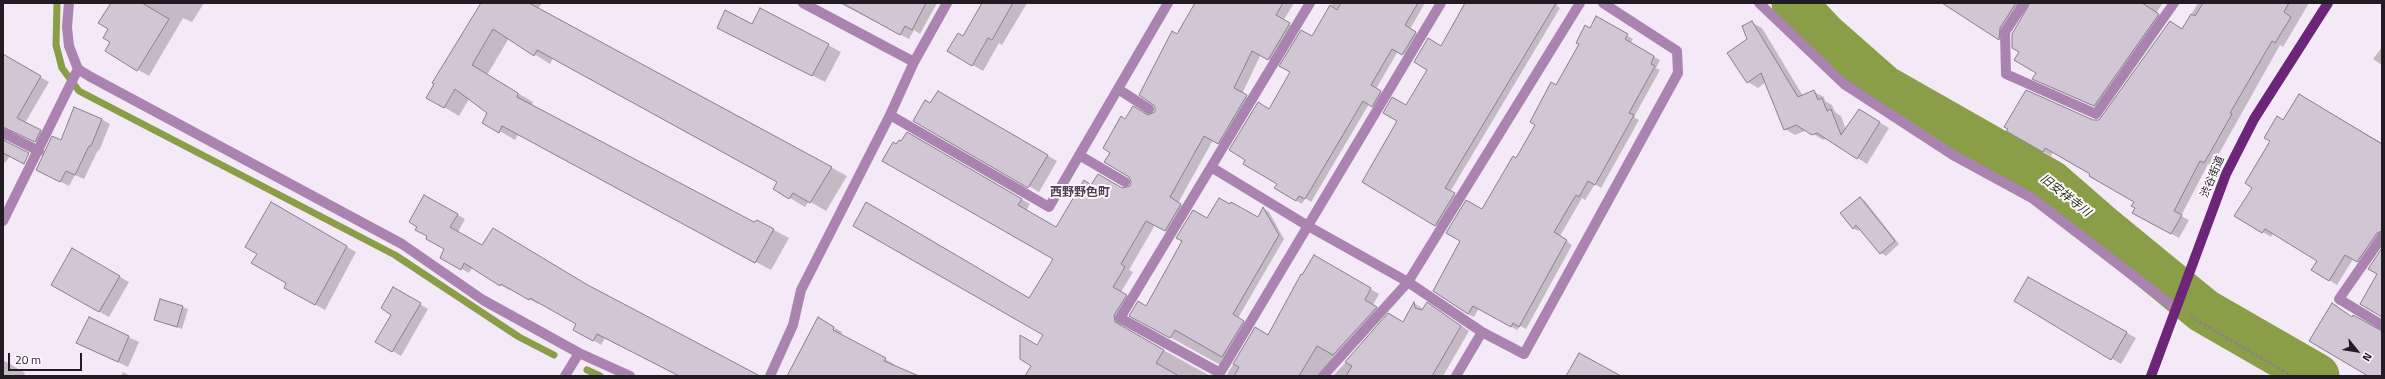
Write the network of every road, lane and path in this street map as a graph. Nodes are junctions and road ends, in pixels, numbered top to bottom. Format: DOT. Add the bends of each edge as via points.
graph roads {
  1 [pos="69,3"];
  2 [pos="803,3"];
  3 [pos="948,3"];
  4 [pos="1168,3"];
  5 [pos="1310,3"];
  6 [pos="1441,3"];
  7 [pos="1580,3"];
  8 [pos="1603,3"];
  9 [pos="1759,3"];
  10 [pos="2024,3"];
  11 [pos="2174,3"];
  12 [pos="2328,3"];
  13 [pos="914,62"];
  14 [pos="78,69"];
  15 [pos="1118,89"];
  16 [pos="1149,109"];
  17 [pos="890,115"];
  18 [pos="3,133"];
  19 [pos="39,151"];
  20 [pos="1079,155"];
  21 [pos="1211,167"];
  22 [pos="1125,182"];
  23 [pos="3,221"];
  24 [pos="1308,226"];
  25 [pos="2382,236"];
  26 [pos="1408,282"];
  27 [pos="2175,308"];
  28 [pos="2382,325"];
  29 [pos="1482,332"];
  30 [pos="579,353"];
  31 [pos="565,376"];
  32 [pos="630,376"];
  33 [pos="770,376"];
  34 [pos="1323,376"];
  35 [pos="1456,376"];
  36 [pos="2150,376"];
  37 [pos="2292,376"];
  1 -- 14 [label="street" via="69,46"];
  2 -- 13 [label="street"];
  3 -- 13 [label="street"];
  4 -- 15 [label="street"];
  5 -- 21 [label="street"];
  6 -- 24 [label="street"];
  7 -- 26 [label="street"];
  8 -- 29 [label="street" via="1677,51 1678,74 1524,354"];
  9 -- 27 [label="street" via="1844,84 1953,155 2032,198"];
  10 -- 11 [label="street" via="2005,32 2006,74 2096,114"];
  12 -- 27 [label="main road, 渋谷街道" via="2254,119 2226,174"];
  13 -- 17 [label="street"];
  14 -- 19 [label="street"];
  14 -- 30 [label="street" via="402,244 482,300"];
  15 -- 16 [label="street"];
  15 -- 20 [label="street"];
  17 -- 20 [label="street" via="1049,207"];
  17 -- 33 [label="street" via="801,290 793,325"];
  18 -- 19 [label="street"];
  19 -- 23 [label="street"];
  20 -- 22 [label="street"];
  21 -- 24 [label="street"];
  21 -- 24 [label="street" via="1120,318 1220,373"];
  24 -- 26 [label="street"];
  25 -- 28 [label="street" via="2339,299"];
  26 -- 29 [label="street"];
  26 -- 34 [label="street"];
  27 -- 36 [label="main road, 渋谷街道"];
  27 -- 37 [label="path"];
  29 -- 35 [label="street"];
  30 -- 31 [label="street"];
  30 -- 32 [label="street"];
}
